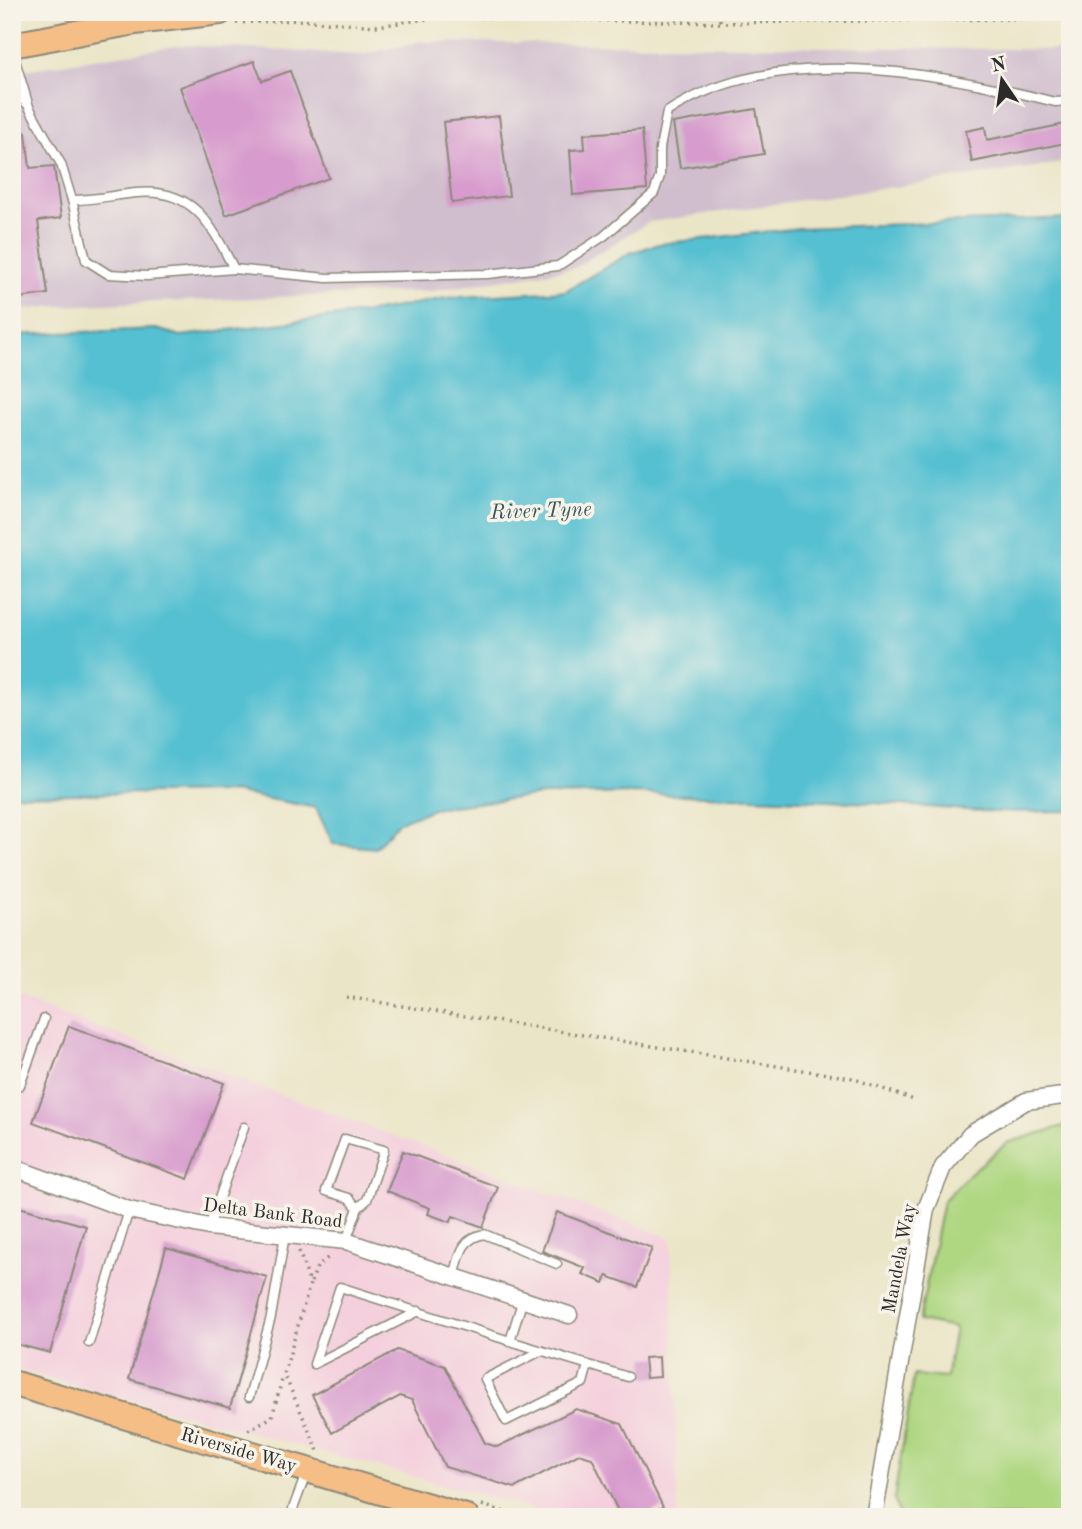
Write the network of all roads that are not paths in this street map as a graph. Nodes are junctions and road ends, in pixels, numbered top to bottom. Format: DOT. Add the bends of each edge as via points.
graph roads {
  1 [pos="224,18"];
  2 [pos="12,48"];
  3 [pos="12,91"];
  4 [pos="1070,101"];
  5 [pos="29,107"];
  6 [pos="72,200"];
  7 [pos="234,269"];
  8 [pos="44,1019"];
  9 [pos="12,1083"];
  10 [pos="1070,1095"];
  11 [pos="244,1127"];
  12 [pos="12,1167"];
  13 [pos="358,1208"];
  14 [pos="130,1210"];
  15 [pos="209,1227"];
  16 [pos="290,1235"];
  17 [pos="346,1241"];
  18 [pos="557,1264"];
  19 [pos="454,1277"];
  20 [pos="523,1299"];
  21 [pos="419,1311"];
  22 [pos="569,1315"];
  23 [pos="510,1341"];
  24 [pos="89,1343"];
  25 [pos="541,1351"];
  26 [pos="588,1365"];
  27 [pos="628,1377"];
  28 [pos="12,1383"];
  29 [pos="249,1398"];
  30 [pos="314,1464"];
  31 [pos="473,1511"];
  32 [pos="876,1514"];
  33 [pos="290,1517"];
  1 -- 2 [label="main road" via="135,22"];
  2 -- 5 [label="lane"];
  3 -- 5 [label="lane"];
  4 -- 7 [label="lane" via="1055,102 940,75 784,72 691,97 667,113 654,193 604,236 558,266 488,274 327,278"];
  5 -- 6 [label="lane" via="61,164"];
  6 -- 7 [label="lane" via="162,192 184,198 216,234"];
  6 -- 7 [label="lane" via="86,260 108,274 147,276"];
  8 -- 9 [label="lane" via="20,1085"];
  10 -- 32 [label="street, Mandela Way" via="1026,1101 971,1134 943,1167 926,1209"];
  11 -- 15 [label="lane"];
  12 -- 14 [label="street, Delta Bank Road"];
  13 -- 13 [label="lane" via="349,1198 326,1191 345,1139 384,1150 367,1200"];
  13 -- 17 [label="lane"];
  14 -- 15 [label="street, Delta Bank Road"];
  14 -- 24 [label="lane"];
  15 -- 16 [label="street, Delta Bank Road"];
  16 -- 17 [label="street, Delta Bank Road"];
  16 -- 29 [label="lane"];
  17 -- 19 [label="street, Delta Bank Road"];
  18 -- 19 [label="lane" via="484,1234 463,1245"];
  19 -- 20 [label="street, Delta Bank Road"];
  20 -- 22 [label="street, Delta Bank Road"];
  20 -- 23 [label="lane"];
  21 -- 21 [label="lane" via="340,1287 314,1364 360,1340"];
  21 -- 23 [label="lane"];
  23 -- 25 [label="lane"];
  25 -- 26 [label="lane"];
  25 -- 26 [label="lane" via="485,1379 506,1420 583,1383"];
  26 -- 27 [label="lane"];
  28 -- 30 [label="main road, Riverside Way" via="223,1444"];
  30 -- 31 [label="main road, Riverside Way"];
  30 -- 33 [label="lane"];
}
